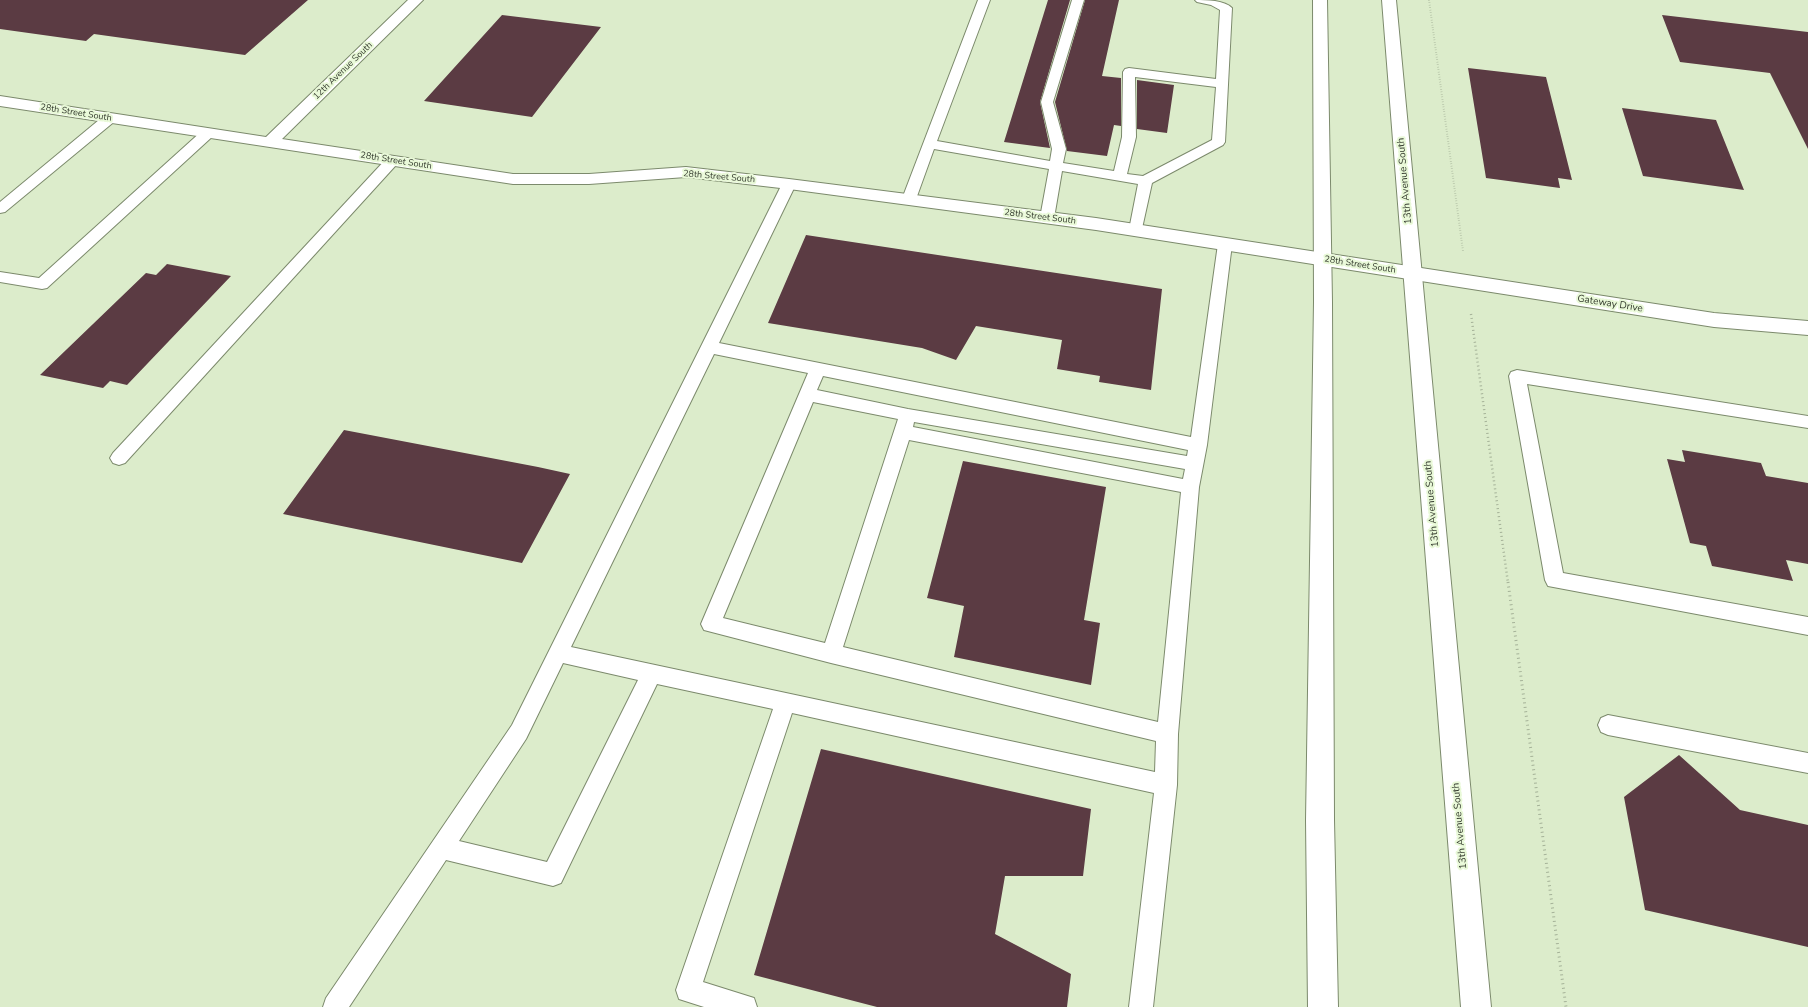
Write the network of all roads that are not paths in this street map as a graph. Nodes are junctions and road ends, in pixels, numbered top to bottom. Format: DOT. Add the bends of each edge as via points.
graph roads {
  1 [pos="416,0"];
  2 [pos="984,0"];
  3 [pos="1078,0"];
  4 [pos="1201,0"];
  5 [pos="1320,0"];
  6 [pos="1389,0"];
  7 [pos="1222,84"];
  8 [pos="0,101"];
  9 [pos="110,118"];
  10 [pos="208,133"];
  11 [pos="270,142"];
  12 [pos="929,144"];
  13 [pos="392,161"];
  14 [pos="1057,167"];
  15 [pos="1119,177"];
  16 [pos="1145,181"];
  17 [pos="789,184"];
  18 [pos="908,199"];
  19 [pos="0,209"];
  20 [pos="1047,218"];
  21 [pos="1136,230"];
  22 [pos="1225,244"];
  23 [pos="1323,259"];
  24 [pos="1412,273"];
  25 [pos="0,277"];
  26 [pos="1808,328"];
  27 [pos="709,347"];
  28 [pos="818,369"];
  29 [pos="806,394"];
  30 [pos="908,415"];
  31 [pos="1808,422"];
  32 [pos="902,432"];
  33 [pos="1198,445"];
  34 [pos="120,458"];
  35 [pos="1194,464"];
  36 [pos="1190,486"];
  37 [pos="1808,626"];
  38 [pos="558,653"];
  39 [pos="831,654"];
  40 [pos="652,673"];
  41 [pos="786,702"];
  42 [pos="1608,725"];
  43 [pos="1167,734"];
  44 [pos="1808,763"];
  45 [pos="1166,785"];
  46 [pos="442,848"];
  47 [pos="335,1007"];
  48 [pos="745,1007"];
  49 [pos="1141,1007"];
  50 [pos="1322,1007"];
  51 [pos="1476,1007"];
  1 -- 11 [label="main road, 12th Avenue South"];
  2 -- 12 [label="lane"];
  3 -- 14 [label="lane" via="1048,102 1059,150"];
  4 -- 7 [label="lane" via="1214,2 1226,8"];
  5 -- 23 [label="main road"];
  6 -- 24 [label="main road, 13th Avenue South"];
  7 -- 15 [label="lane" via="1129,72 1129,137"];
  7 -- 16 [label="lane" via="1218,142"];
  8 -- 9 [label="main road, 28th Street South"];
  9 -- 10 [label="main road, 28th Street South"];
  9 -- 19 [label="lane"];
  10 -- 11 [label="main road, 28th Street South"];
  10 -- 25 [label="lane" via="42,284"];
  11 -- 13 [label="main road, 28th Street South"];
  12 -- 14 [label="lane"];
  12 -- 18 [label="lane"];
  13 -- 17 [label="main road, 28th Street South" via="513,179 589,179 686,172"];
  13 -- 34 [label="lane"];
  14 -- 15 [label="lane"];
  14 -- 20 [label="lane"];
  15 -- 16 [label="lane"];
  16 -- 21 [label="lane"];
  17 -- 18 [label="main road, 28th Street South"];
  17 -- 27 [label="lane"];
  18 -- 20 [label="main road, 28th Street South"];
  20 -- 21 [label="main road, 28th Street South"];
  21 -- 22 [label="main road, 28th Street South"];
  22 -- 23 [label="main road, 28th Street South"];
  22 -- 33 [label="lane"];
  23 -- 24 [label="main road, 28th Street South"];
  23 -- 50 [label="main road" via="1320,812"];
  24 -- 26 [label="main road, Gateway Drive" via="1714,320"];
  24 -- 51 [label="main road, 13th Avenue South"];
  27 -- 28 [label="lane"];
  27 -- 38 [label="lane"];
  28 -- 29 [label="lane"];
  28 -- 33 [label="lane"];
  29 -- 30 [label="lane"];
  29 -- 39 [label="lane" via="711,624"];
  30 -- 32 [label="lane"];
  30 -- 35 [label="lane"];
  31 -- 37 [label="lane" via="1517,376 1555,580"];
  32 -- 36 [label="lane"];
  32 -- 39 [label="lane"];
  33 -- 35 [label="lane"];
  35 -- 36 [label="lane"];
  36 -- 43 [label="lane"];
  38 -- 40 [label="lane"];
  38 -- 46 [label="lane" via="519,732"];
  39 -- 43 [label="lane"];
  40 -- 41 [label="lane"];
  40 -- 46 [label="lane" via="553,876"];
  41 -- 45 [label="lane"];
  41 -- 48 [label="lane" via="688,990"];
  42 -- 44 [label="lane"];
  43 -- 45 [label="lane"];
  45 -- 49 [label="lane"];
  46 -- 47 [label="lane"];
}
